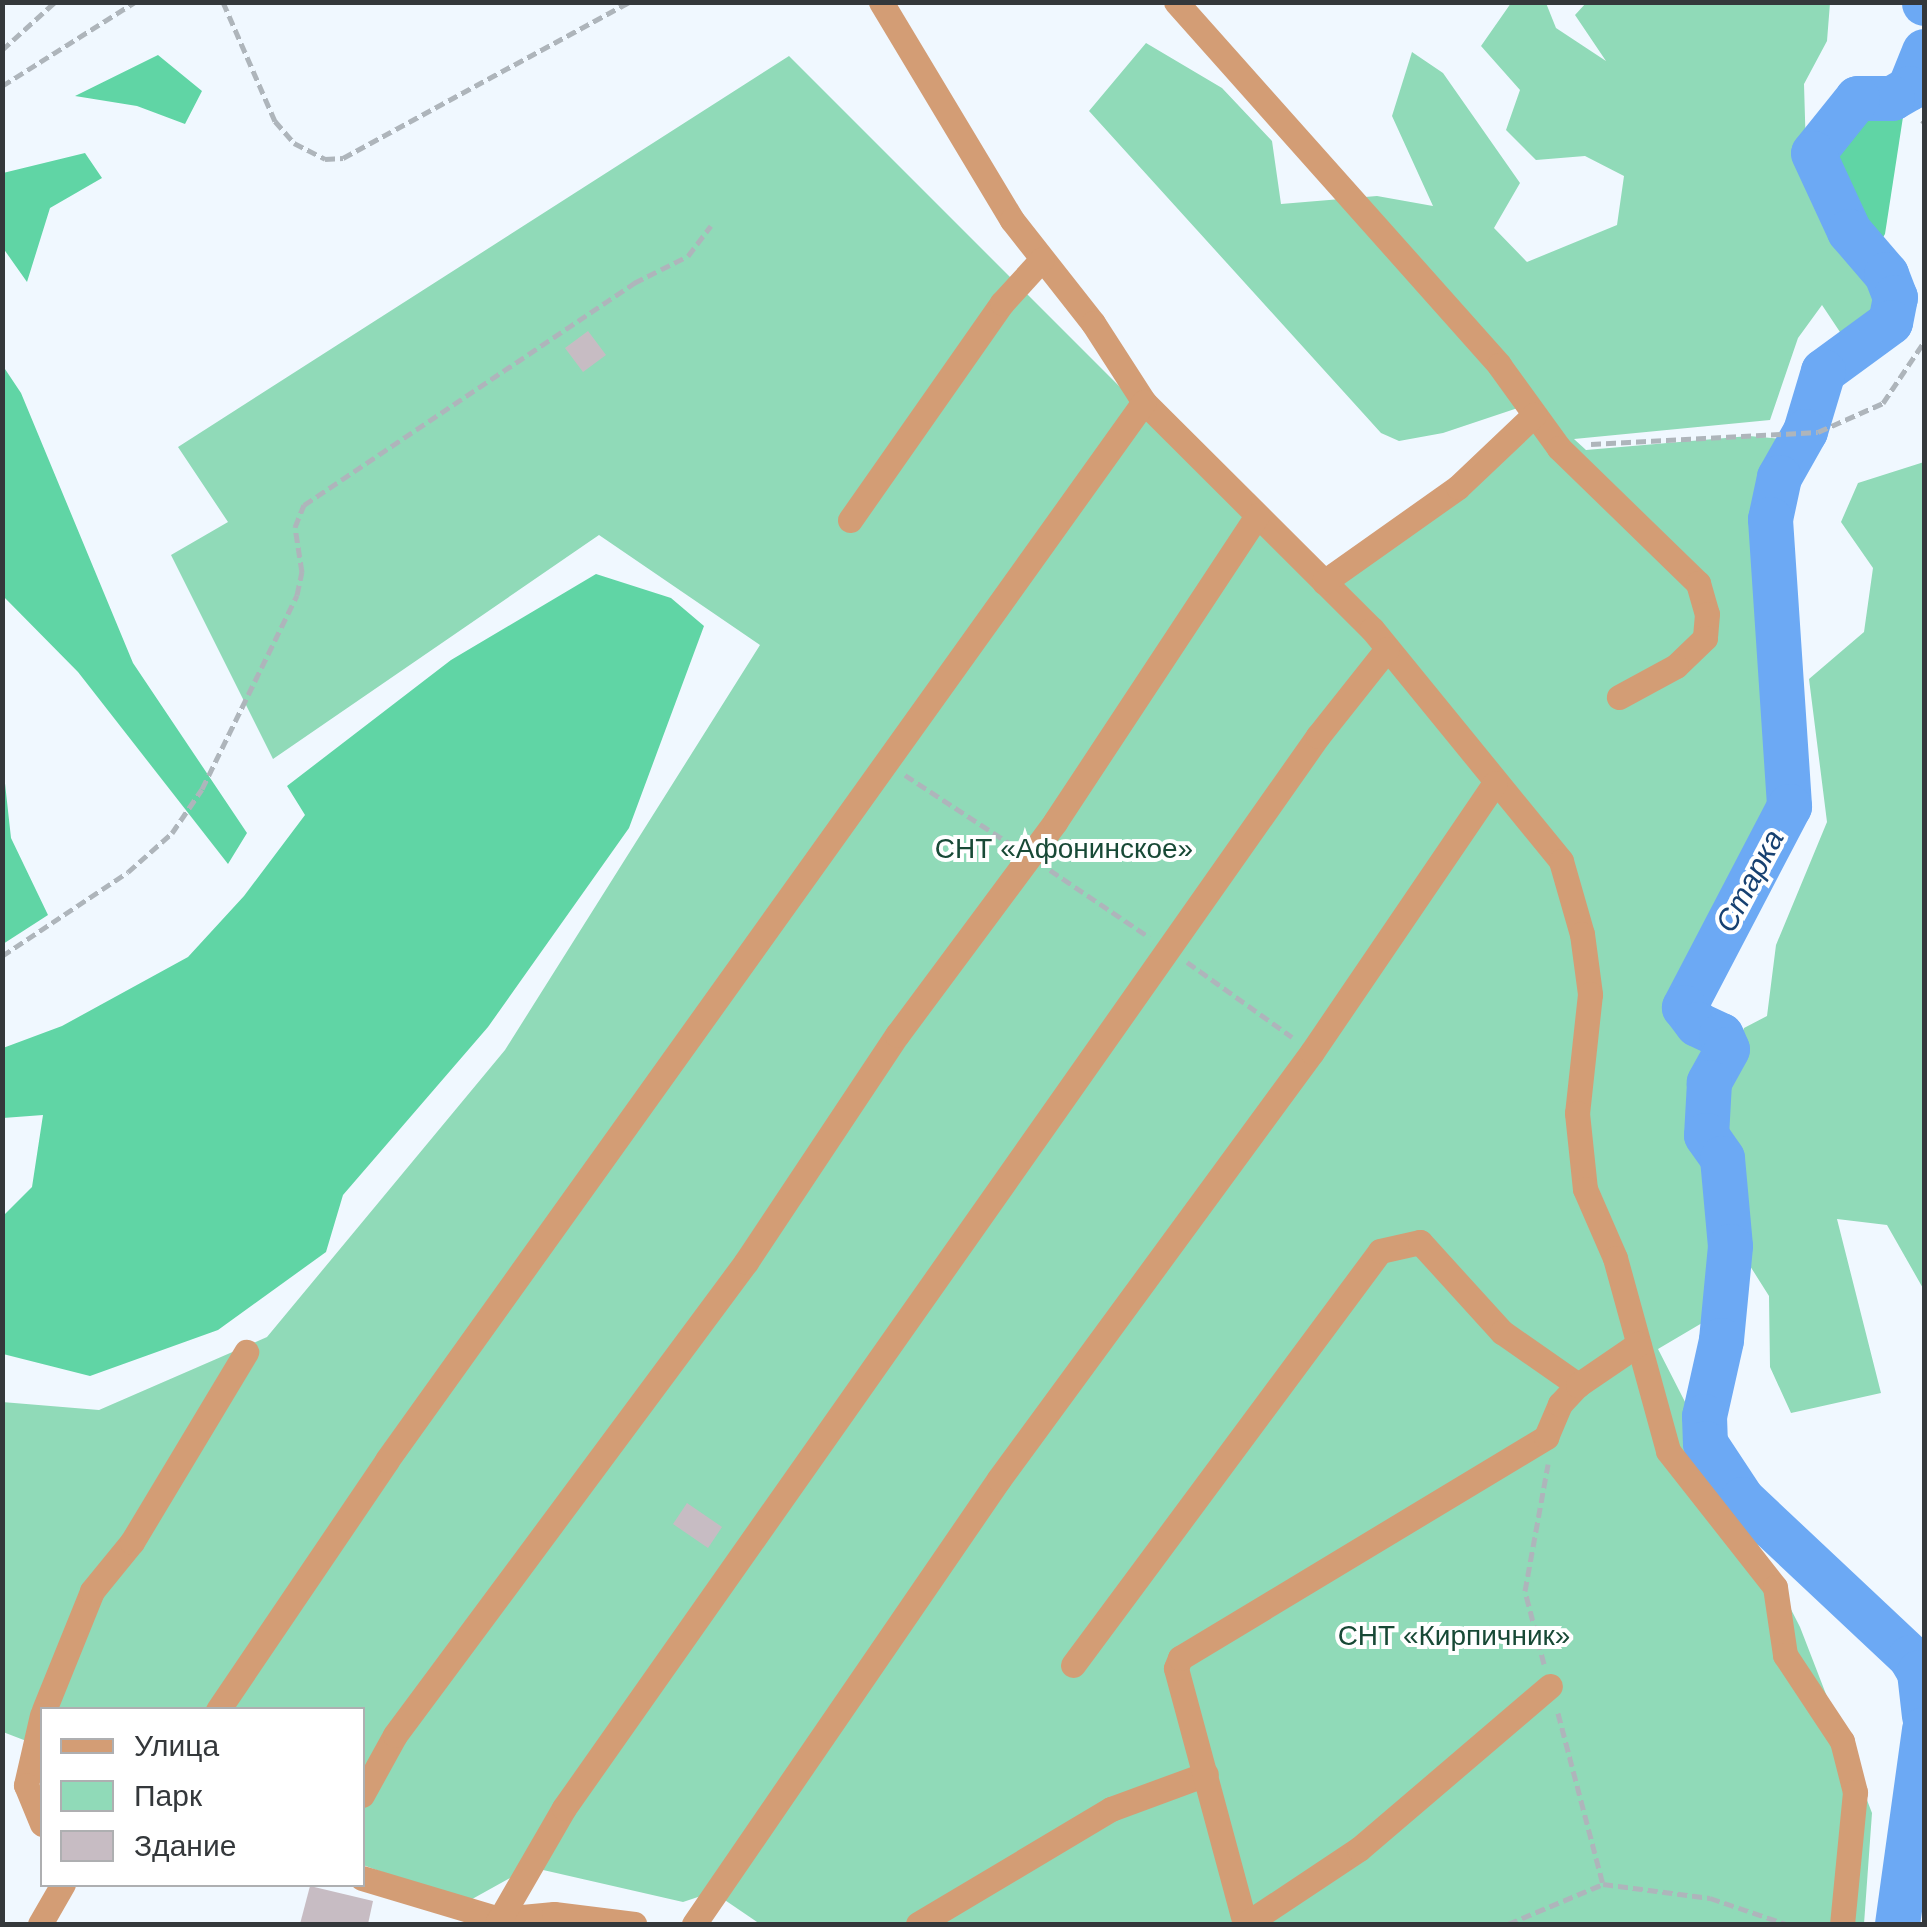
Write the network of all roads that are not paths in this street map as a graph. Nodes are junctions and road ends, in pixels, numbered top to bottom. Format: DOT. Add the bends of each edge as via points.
graph roads {
  1 [pos="881,2"];
  2 [pos="1176,2"];
  3 [pos="1042,259"];
  4 [pos="1144,402"];
  5 [pos="1534,415"];
  6 [pos="1257,516"];
  7 [pos="850,520"];
  8 [pos="1324,582"];
  9 [pos="1387,649"];
  10 [pos="1620,697"];
  11 [pos="1495,783"];
  12 [pos="1638,1344"];
  13 [pos="246,1352"];
  14 [pos="1578,1385"];
  15 [pos="1073,1665"];
  16 [pos="1550,1686"];
  17 [pos="45,1707"];
  18 [pos="220,1707"];
  19 [pos="40,1725"];
  20 [pos="1206,1774"];
  21 [pos="365,1790"];
  22 [pos="40,1819"];
  23 [pos="365,1879"];
  24 [pos="60,1887"];
  25 [pos="498,1922"];
  26 [pos="40,1924"];
  27 [pos="634,1924"];
  28 [pos="694,1924"];
  29 [pos="918,1924"];
  30 [pos="1246,1924"];
  31 [pos="1842,1924"];
  1 -- 3 [label="lane"];
  2 -- 5 [label="lane" via="1499,365"];
  3 -- 4 [label="lane"];
  3 -- 7 [label="lane" via="1002,303"];
  4 -- 6 [label="lane"];
  4 -- 18 [label="lane" via="660,1076"];
  5 -- 8 [label="lane" via="1458,487"];
  5 -- 10 [label="lane" via="1559,448 1688,571 1705,598 1705,638 1694,653"];
  6 -- 8 [label="lane"];
  6 -- 21 [label="lane" via="1214,590 897,1035 746,1262 396,1734"];
  8 -- 9 [label="lane"];
  9 -- 11 [label="lane"];
  9 -- 25 [label="lane" via="564,1808"];
  11 -- 12 [label="lane" via="1528,813 1570,882 1590,994 1578,1075 1581,1173 1615,1258"];
  11 -- 28 [label="lane" via="1312,1052 1000,1479"];
  12 -- 14 [label="lane"];
  12 -- 31 [label="lane" via="1668,1451 1775,1586 1785,1655 1842,1741 1854,1792"];
  13 -- 17 [label="lane" via="132,1542 92,1591"];
  14 -- 15 [label="lane" via="1502,1332 1420,1242 1380,1251"];
  14 -- 20 [label="lane" via="1560,1404 1546,1437 1180,1658 1176,1668"];
  16 -- 30 [label="lane" via="1358,1848"];
  19 -- 22 [label="lane" via="26,1785"];
  20 -- 29 [label="lane" via="1111,1810"];
  20 -- 30 [label="lane"];
  23 -- 25 [label="lane"];
  24 -- 26 [label="lane"];
  25 -- 27 [label="lane" via="554,1914"];
}
